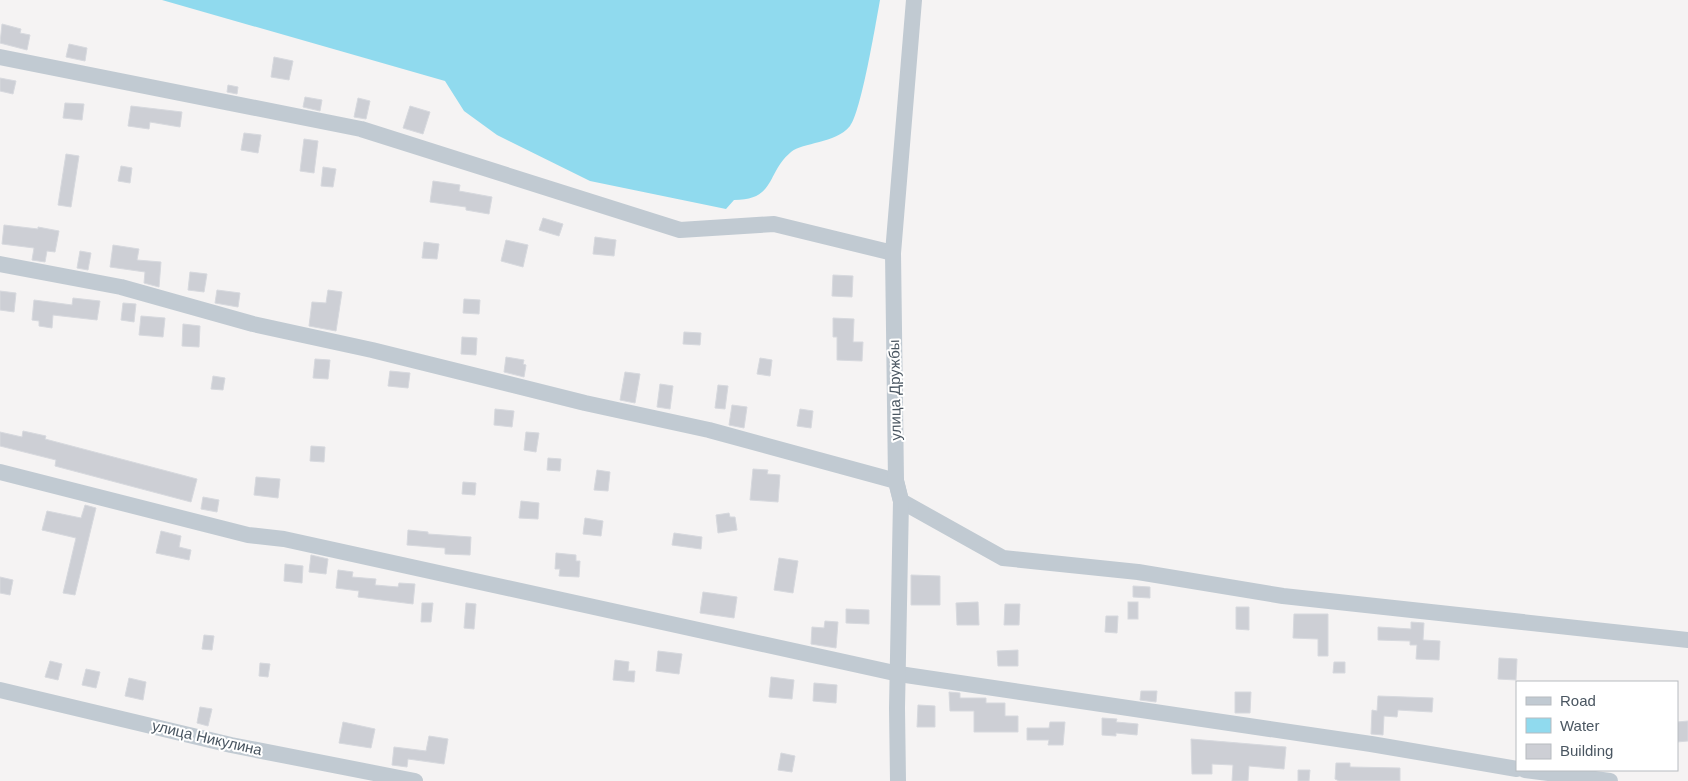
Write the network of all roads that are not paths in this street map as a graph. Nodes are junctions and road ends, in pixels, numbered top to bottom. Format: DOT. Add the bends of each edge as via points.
graph roads {
  1 [pos="914,0"];
  2 [pos="0,57"];
  3 [pos="893,253"];
  4 [pos="0,264"];
  5 [pos="0,472"];
  6 [pos="896,481"];
  7 [pos="901,501"];
  8 [pos="1688,640"];
  9 [pos="899,674"];
  10 [pos="0,690"];
  11 [pos="1516,769"];
  12 [pos="1534,771"];
  13 [pos="366,776"];
  14 [pos="415,781"];
  15 [pos="898,781"];
  16 [pos="1610,781"];
  1 -- 3 [label="street, улица Дружбы"];
  2 -- 3 [label="street" via="361,129 680,230 774,224"];
  3 -- 6 [label="street, улица Дружбы"];
  4 -- 6 [label="street" via="121,287 253,324 709,430"];
  5 -- 9 [label="street" via="248,535 284,539"];
  6 -- 7 [label="street, улица Дружбы"];
  7 -- 8 [label="street" via="1002,558 1138,572 1283,596"];
  7 -- 9 [label="street"];
  9 -- 11 [label="street" via="1362,742"];
  9 -- 15 [label="street"];
  10 -- 13 [label="street, улица Никулина"];
  12 -- 16 [label="street"];
  13 -- 14 [label="street, улица Никулина"];
}
